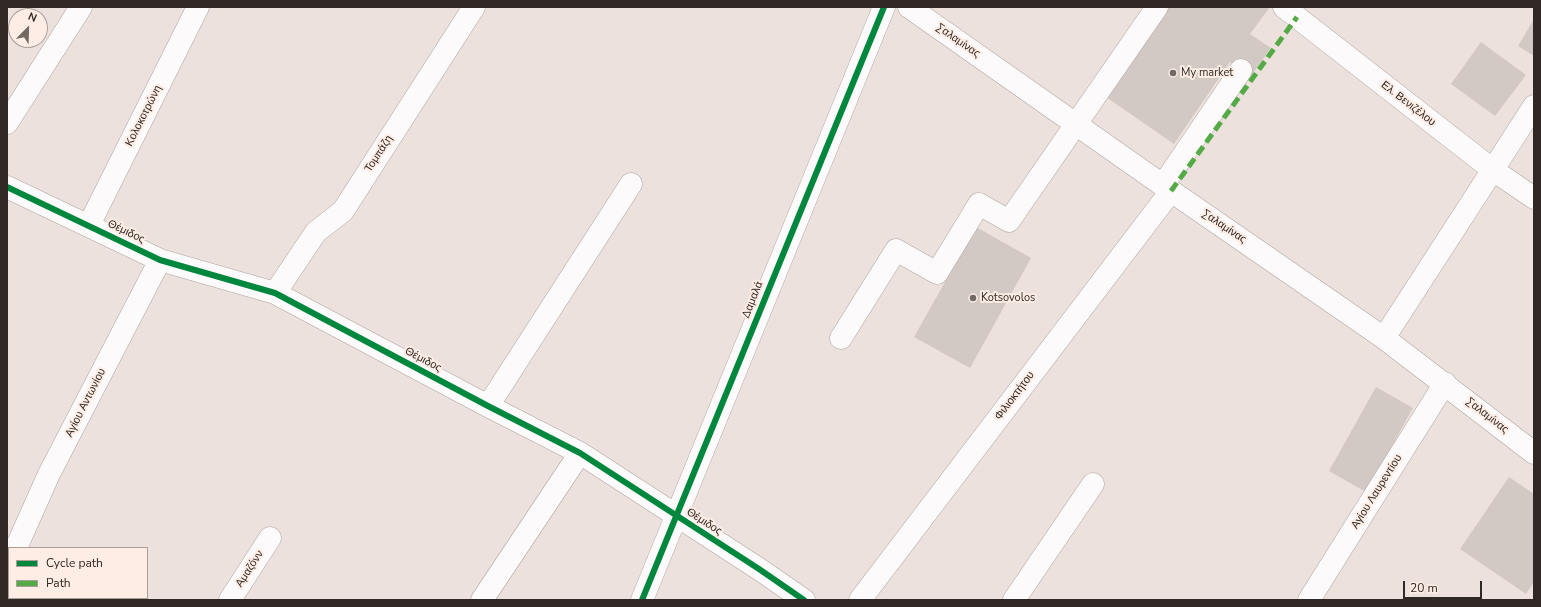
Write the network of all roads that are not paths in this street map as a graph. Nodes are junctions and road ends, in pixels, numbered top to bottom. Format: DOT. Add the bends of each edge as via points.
graph roads {
  1 [pos="82,7"];
  2 [pos="198,7"];
  3 [pos="474,7"];
  4 [pos="884,7"];
  5 [pos="909,7"];
  6 [pos="1157,7"];
  7 [pos="1284,7"];
  8 [pos="1241,70"];
  9 [pos="1534,106"];
  10 [pos="7,123"];
  11 [pos="1076,124"];
  12 [pos="1493,170"];
  13 [pos="631,184"];
  14 [pos="7,187"];
  15 [pos="1167,188"];
  16 [pos="1534,198"];
  17 [pos="90,225"];
  18 [pos="160,260"];
  19 [pos="275,293"];
  20 [pos="841,338"];
  21 [pos="1384,338"];
  22 [pos="1445,384"];
  23 [pos="488,406"];
  24 [pos="580,453"];
  25 [pos="1534,453"];
  26 [pos="1093,484"];
  27 [pos="676,516"];
  28 [pos="270,538"];
  29 [pos="16,547"];
  30 [pos="230,600"];
  31 [pos="482,600"];
  32 [pos="642,600"];
  33 [pos="804,600"];
  34 [pos="860,600"];
  35 [pos="1014,600"];
  36 [pos="1309,600"];
  1 -- 10 [label="street"];
  2 -- 17 [label="street, Κολοκοτρώνη"];
  3 -- 19 [label="street, Τομπάζη" via="343,211 316,232"];
  4 -- 27 [label="street, Δαμαλά"];
  5 -- 11 [label="street, Σαλαμίνας"];
  6 -- 11 [label="street"];
  7 -- 12 [label="street, Ελ. Βενιζέλου"];
  8 -- 15 [label="street, Φιλιοκτήτου"];
  9 -- 12 [label="street"];
  11 -- 15 [label="street, Σαλαμίνας"];
  11 -- 20 [label="street" via="1009,221 979,204 937,273 896,250"];
  12 -- 16 [label="street, Ελ. Βενιζέλου"];
  12 -- 21 [label="street"];
  13 -- 23 [label="street"];
  14 -- 17 [label="street, Θέμιδος"];
  15 -- 21 [label="street, Σαλαμίνας"];
  15 -- 34 [label="street, Φιλιοκτήτου"];
  17 -- 18 [label="street, Θέμιδος"];
  18 -- 19 [label="street, Θέμιδος"];
  18 -- 29 [label="street, Αγίου Αντωνίου" via="49,474"];
  19 -- 23 [label="street, Θέμιδος"];
  21 -- 22 [label="street, Σαλαμίνας"];
  22 -- 25 [label="street, Σαλαμίνας"];
  22 -- 36 [label="street, Αγίου Λαυρεντίου"];
  23 -- 24 [label="street, Θέμιδος"];
  24 -- 27 [label="street, Θέμιδος"];
  24 -- 31 [label="street"];
  26 -- 35 [label="street"];
  27 -- 32 [label="street, Δαμαλά"];
  27 -- 33 [label="street, Θέμιδος"];
  28 -- 30 [label="street, Αμαζόνν"];
}
